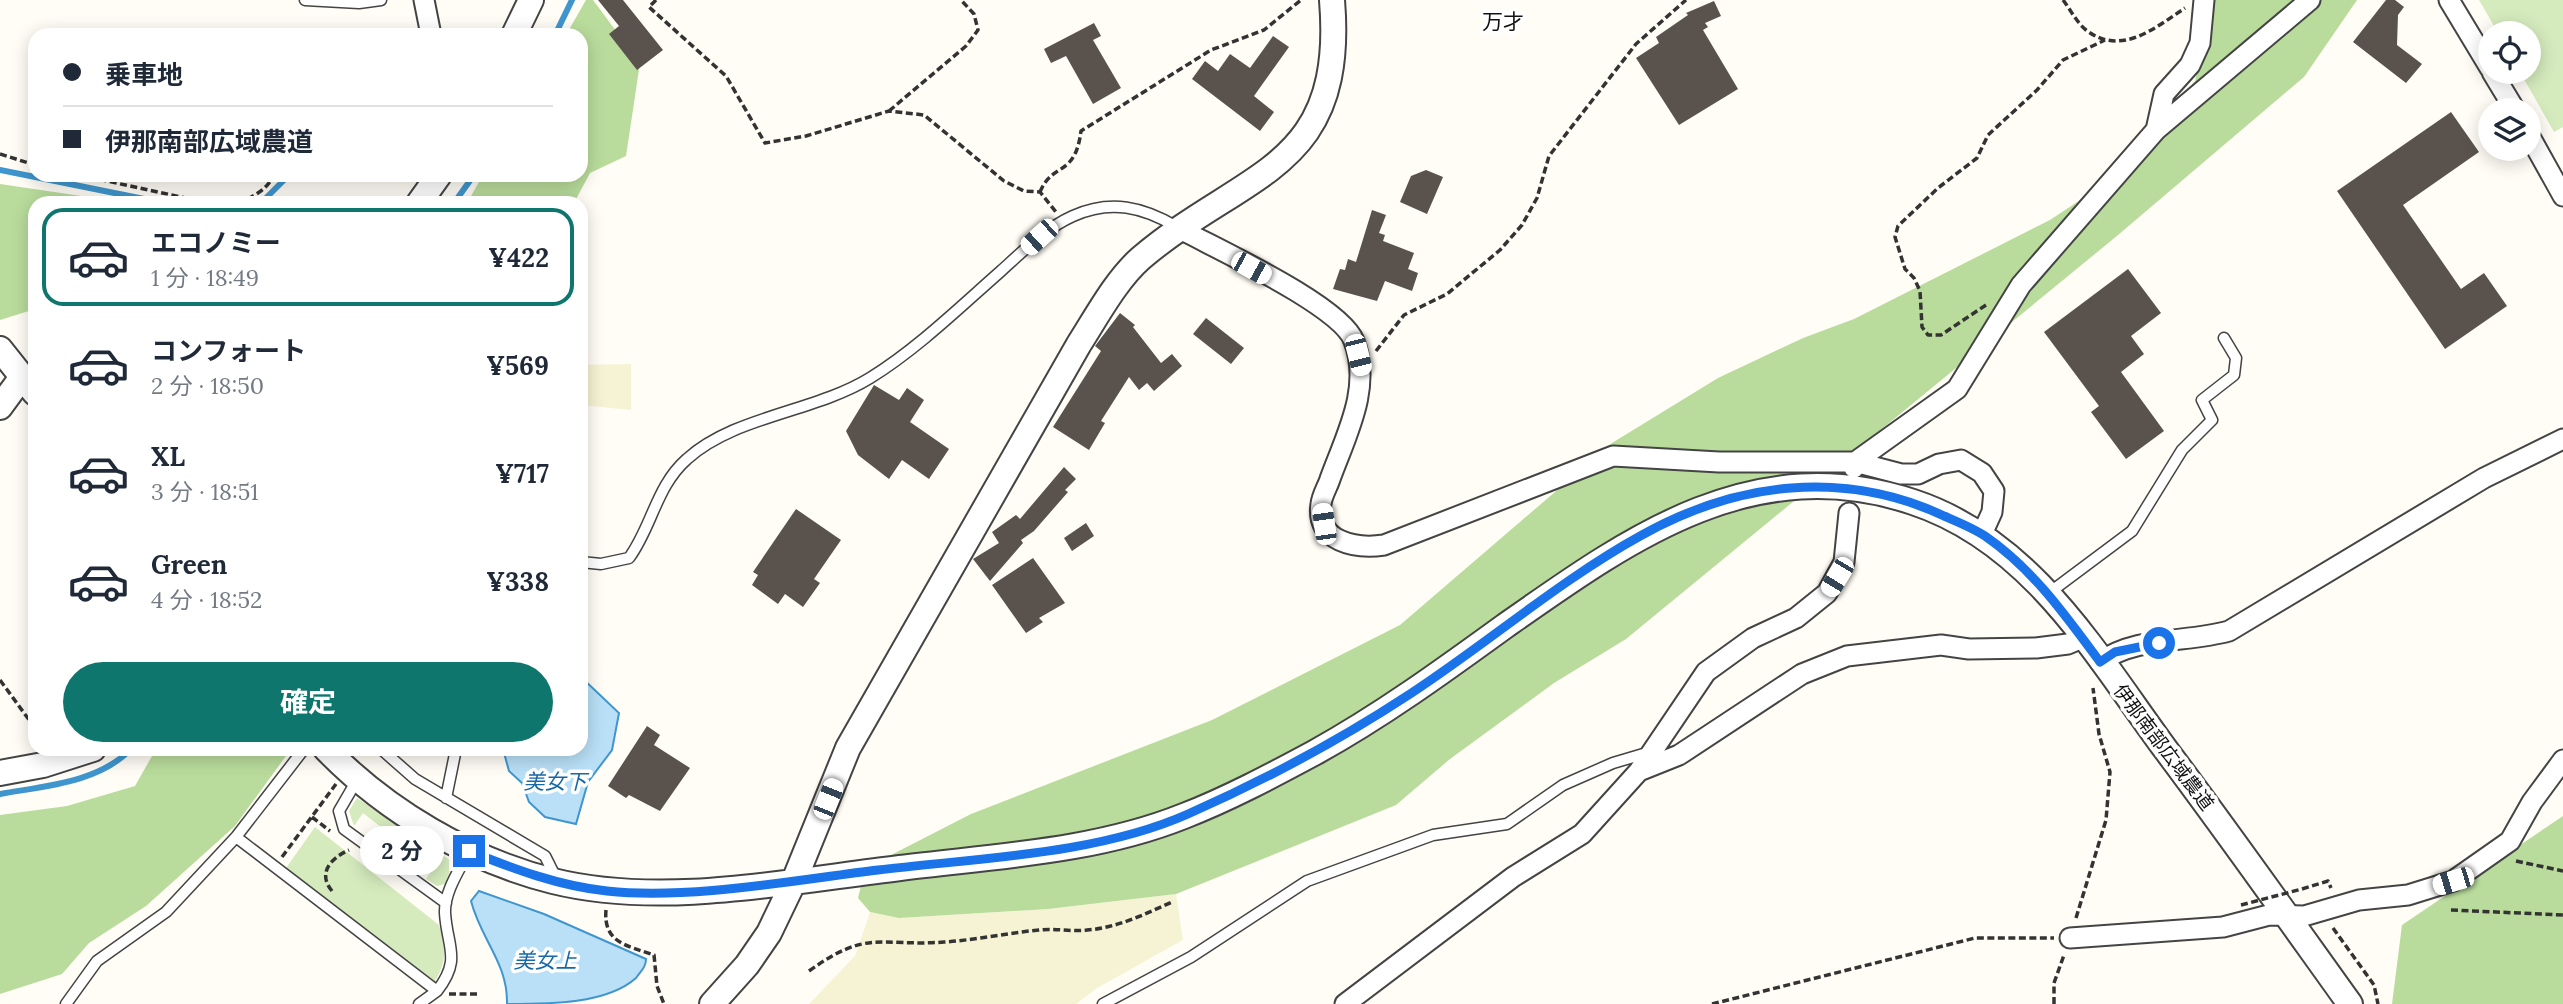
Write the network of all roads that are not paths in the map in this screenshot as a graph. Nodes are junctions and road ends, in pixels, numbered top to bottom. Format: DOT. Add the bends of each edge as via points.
graph roads {
  1 [pos="305,0"];
  2 [pos="381,0"];
  3 [pos="424,0"];
  4 [pos="531,0"];
  5 [pos="1332,0"];
  6 [pos="2310,0"];
  7 [pos="2449,0"];
  8 [pos="2195,4"];
  9 [pos="430,28"];
  10 [pos="517,28"];
  11 [pos="2478,48"];
  12 [pos="2156,130"];
  13 [pos="2541,157"];
  14 [pos="2563,196"];
  15 [pos="1182,230"];
  16 [pos="2224,338"];
  17 [pos="0,349"];
  18 [pos="28,385"];
  19 [pos="0,407"];
  20 [pos="2563,439"];
  21 [pos="1854,468"];
  22 [pos="1849,513"];
  23 [pos="1982,534"];
  24 [pos="588,563"];
  25 [pos="2049,593"];
  26 [pos="2082,638"];
  27 [pos="2100,662"];
  28 [pos="1651,752"];
  29 [pos="71,756"];
  30 [pos="299,756"];
  31 [pos="332,756"];
  32 [pos="390,756"];
  33 [pos="455,756"];
  34 [pos="2563,760"];
  35 [pos="1639,771"];
  36 [pos="0,773"];
  37 [pos="349,779"];
  38 [pos="446,799"];
  39 [pos="236,838"];
  40 [pos="469,851"];
  41 [pos="794,881"];
  42 [pos="557,882"];
  43 [pos="446,903"];
  44 [pos="2303,915"];
  45 [pos="2070,938"];
  46 [pos="437,991"];
  47 [pos="2344,995"];
  48 [pos="66,1004"];
  49 [pos="419,1004"];
  50 [pos="712,1004"];
  51 [pos="1103,1004"];
  52 [pos="1345,1004"];
  1 -- 2 [label="lane"];
  3 -- 9 [label="street"];
  4 -- 10 [label="street"];
  5 -- 15 [label="street" via="1334,58 1326,96 1312,124 1265,176"];
  6 -- 12 [label="street"];
  7 -- 11 [label="street"];
  8 -- 12 [label="street" via="2200,43 2190,65 2164,94"];
  12 -- 21 [label="street" via="2021,285 1957,389"];
  13 -- 14 [label="street"];
  15 -- 21 [label="street" via="1342,320 1354,339 1362,370 1356,407 1321,504 1331,536 1350,546 1384,545 1613,456"];
  15 -- 24 [label="lane" via="1151,212 1121,205 1092,209 1064,221 874,376 843,394 736,430 687,458 664,484 629,558"];
  15 -- 41 [label="street" via="1140,259 1079,344 848,748"];
  16 -- 25 [label="lane" via="2236,358 2234,375 2202,400 2211,420 2182,450 2132,531"];
  17 -- 18 [label="street"];
  18 -- 19 [label="street"];
  20 -- 27 [label="street" via="2483,478 2229,631 2137,645"];
  21 -- 23 [label="street" via="1919,474 1961,460 1982,473 1994,491 1992,512"];
  22 -- 28 [label="street" via="1844,562 1827,593 1796,618 1753,638 1706,672"];
  23 -- 25 [label="street, 伊那南部広域農道"];
  23 -- 41 [label="street, 伊那南部広域農道" via="1915,502 1868,491 1802,486 1740,495 1693,510 1641,535 1412,693 1314,753 1184,816 1101,841 1020,855"];
  25 -- 26 [label="street, 伊那南部広域農道"];
  26 -- 27 [label="street, 伊那南部広域農道"];
  26 -- 35 [label="street" via="2036,648 1941,645 1847,656 1802,674 1679,755"];
  27 -- 44 [label="street, 伊那南部広域農道"];
  28 -- 35 [label="street"];
  28 -- 51 [label="lane" via="1563,785 1507,824 1433,835 1307,880 1191,957"];
  29 -- 36 [label="street"];
  30 -- 39 [label="lane"];
  31 -- 37 [label="street, 伊那南部広域農道"];
  32 -- 38 [label="lane"];
  33 -- 38 [label="lane"];
  34 -- 44 [label="street" via="2510,841 2453,881 2408,895 2359,900"];
  35 -- 52 [label="street" via="1582,834 1513,877"];
  37 -- 40 [label="street, 伊那南部広域農道"];
  37 -- 43 [label="lane" via="339,811 344,830"];
  38 -- 42 [label="lane" via="545,856"];
  39 -- 46 [label="lane"];
  39 -- 48 [label="lane" via="166,912 97,961"];
  40 -- 42 [label="street, 伊那南部広域農道"];
  40 -- 43 [label="lane"];
  41 -- 42 [label="street, 伊那南部広域農道" via="674,891 609,891"];
  41 -- 50 [label="street" via="769,933"];
  43 -- 46 [label="lane" via="452,962"];
  44 -- 45 [label="street" via="2269,915 2198,930"];
  44 -- 47 [label="street, 伊那南部広域農道"];
  46 -- 49 [label="lane"];
}
